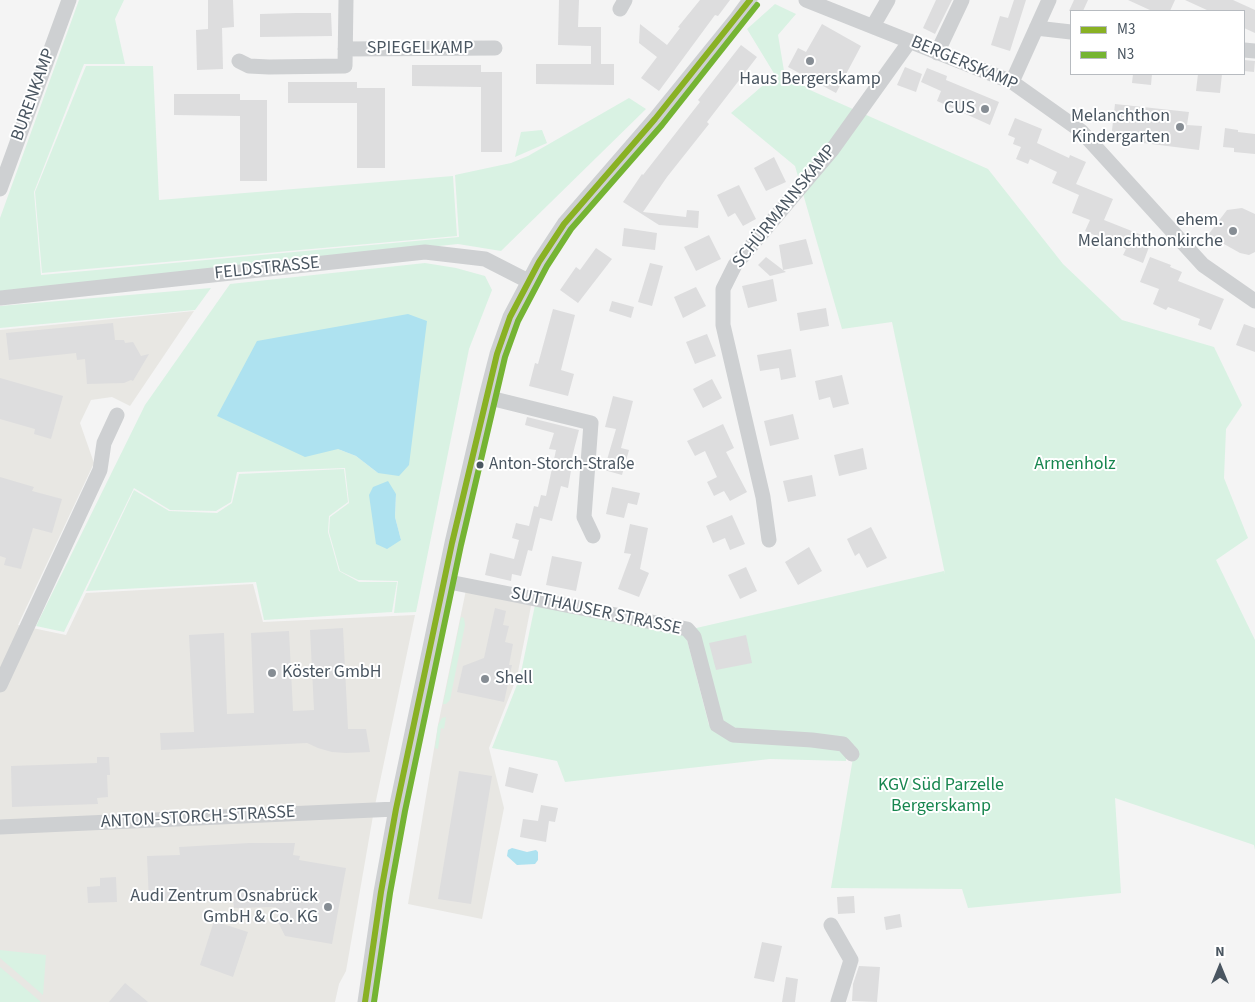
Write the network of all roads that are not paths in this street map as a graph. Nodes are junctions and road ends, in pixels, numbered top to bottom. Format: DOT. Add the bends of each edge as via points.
graph roads {
  1 [pos="69,0"];
  2 [pos="346,0"];
  3 [pos="750,0"];
  4 [pos="806,0"];
  5 [pos="888,0"];
  6 [pos="962,0"];
  7 [pos="1049,0"];
  8 [pos="873,26"];
  9 [pos="1036,28"];
  10 [pos="1070,32"];
  11 [pos="910,41"];
  12 [pos="495,48"];
  13 [pos="345,49"];
  14 [pos="937,53"];
  15 [pos="240,61"];
  16 [pos="1012,82"];
  17 [pos="0,189"];
  18 [pos="528,281"];
  19 [pos="0,298"];
  20 [pos="1255,301"];
  21 [pos="486,397"];
  22 [pos="117,415"];
  23 [pos="593,536"];
  24 [pos="769,540"];
  25 [pos="444,581"];
  26 [pos="0,685"];
  27 [pos="852,754"];
  28 [pos="396,809"];
  29 [pos="0,828"];
  30 [pos="831,925"];
  31 [pos="365,1002"];
  32 [pos="838,1002"];
  1 -- 17 [label="street, BURENKAMP"];
  2 -- 13 [label="street"];
  3 -- 18 [label="street" via="655,119 564,224"];
  4 -- 8 [label="street, BERGERSKAMP"];
  5 -- 8 [label="street"];
  6 -- 14 [label="street"];
  7 -- 9 [label="street"];
  8 -- 11 [label="street, BERGERSKAMP"];
  9 -- 10 [label="street"];
  9 -- 16 [label="street"];
  11 -- 14 [label="street, BERGERSKAMP"];
  11 -- 24 [label="street, SCHÜRMANNSKAMP" via="832,150 735,265 723,289 723,325 763,497"];
  12 -- 13 [label="street, SPIEGELKAMP"];
  13 -- 15 [label="street, SPIEGELKAMP" via="345,66 270,67 249,66"];
  14 -- 16 [label="street, BERGERSKAMP"];
  16 -- 20 [label="street, BERGERSKAMP" via="1081,131 1203,265"];
  18 -- 19 [label="street, FELDSTRASSE" via="485,259 425,252"];
  18 -- 21 [label="street" via="510,317"];
  21 -- 23 [label="street" via="591,424 584,517"];
  21 -- 25 [label="street"];
  22 -- 26 [label="street" via="104,443 100,470"];
  25 -- 27 [label="street, SUTTHAUSER STRASSE" via="687,629 694,637 717,725 733,735 843,744"];
  25 -- 28 [label="street"];
  28 -- 29 [label="street, ANTON-STORCH-STRASSE"];
  28 -- 31 [label="street"];
  30 -- 32 [label="street" via="851,960"];
}
